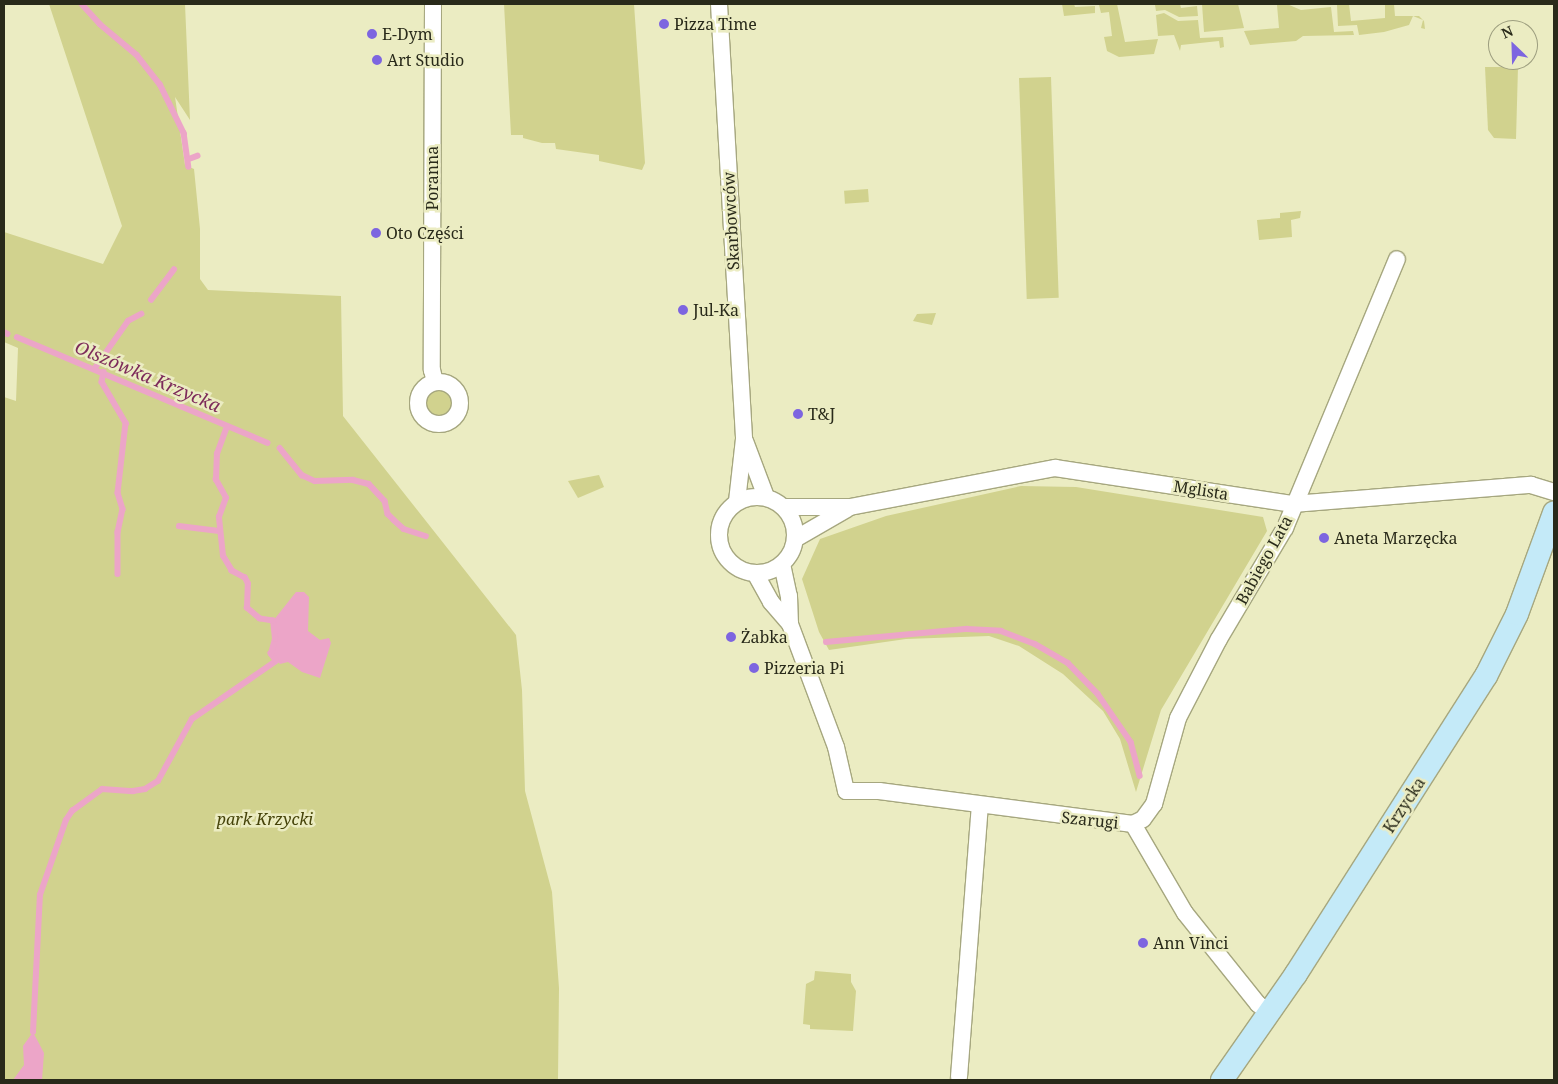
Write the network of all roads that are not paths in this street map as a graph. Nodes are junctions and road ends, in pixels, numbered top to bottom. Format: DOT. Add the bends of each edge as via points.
graph roads {
  1 [pos="433,4"];
  2 [pos="719,4"];
  3 [pos="1397,259"];
  4 [pos="434,382"];
  5 [pos="744,439"];
  6 [pos="1554,492"];
  7 [pos="766,497"];
  8 [pos="738,502"];
  9 [pos="1293,504"];
  10 [pos="784,507"];
  11 [pos="850,507"];
  12 [pos="1554,513"];
  13 [pos="795,539"];
  14 [pos="782,564"];
  15 [pos="755,573"];
  16 [pos="790,624"];
  17 [pos="980,805"];
  18 [pos="1133,824"];
  19 [pos="1269,1013"];
  20 [pos="959,1077"];
  21 [pos="1222,1080"];
  1 -- 4 [label="street, Poranna"];
  2 -- 5 [label="street, Skarbowców"];
  3 -- 9 [label="street, Babiego Lata"];
  5 -- 7 [label="street, Skarbowców"];
  5 -- 8 [label="street, Skarbowców"];
  6 -- 9 [label="street, Mglista" via="1531,485"];
  7 -- 8 [label="street" via="747,497"];
  7 -- 10 [label="street"];
  8 -- 15 [label="street" via="720,522 718,539 730,563"];
  9 -- 11 [label="street, Mglista" via="1055,468"];
  9 -- 18 [label="street, Babiego Lata" via="1284,528 1219,639 1178,718 1154,804 1143,819"];
  10 -- 11 [label="street, Mglista"];
  10 -- 13 [label="street" via="795,527"];
  11 -- 13 [label="street, Mglista"];
  12 -- 19 [label="street, Krzycka" via="1517,614 1490,668"];
  13 -- 14 [label="street"];
  14 -- 15 [label="street" via="769,571"];
  14 -- 16 [label="street" via="789,596"];
  15 -- 16 [label="street" via="771,602"];
  16 -- 17 [label="street, Szarugi" via="836,747 846,791 879,791"];
  17 -- 18 [label="street, Szarugi"];
  17 -- 20 [label="street"];
  18 -- 19 [label="street, Szarugi" via="1185,913 1258,1004"];
  19 -- 21 [label="street, Krzycka"];
}
